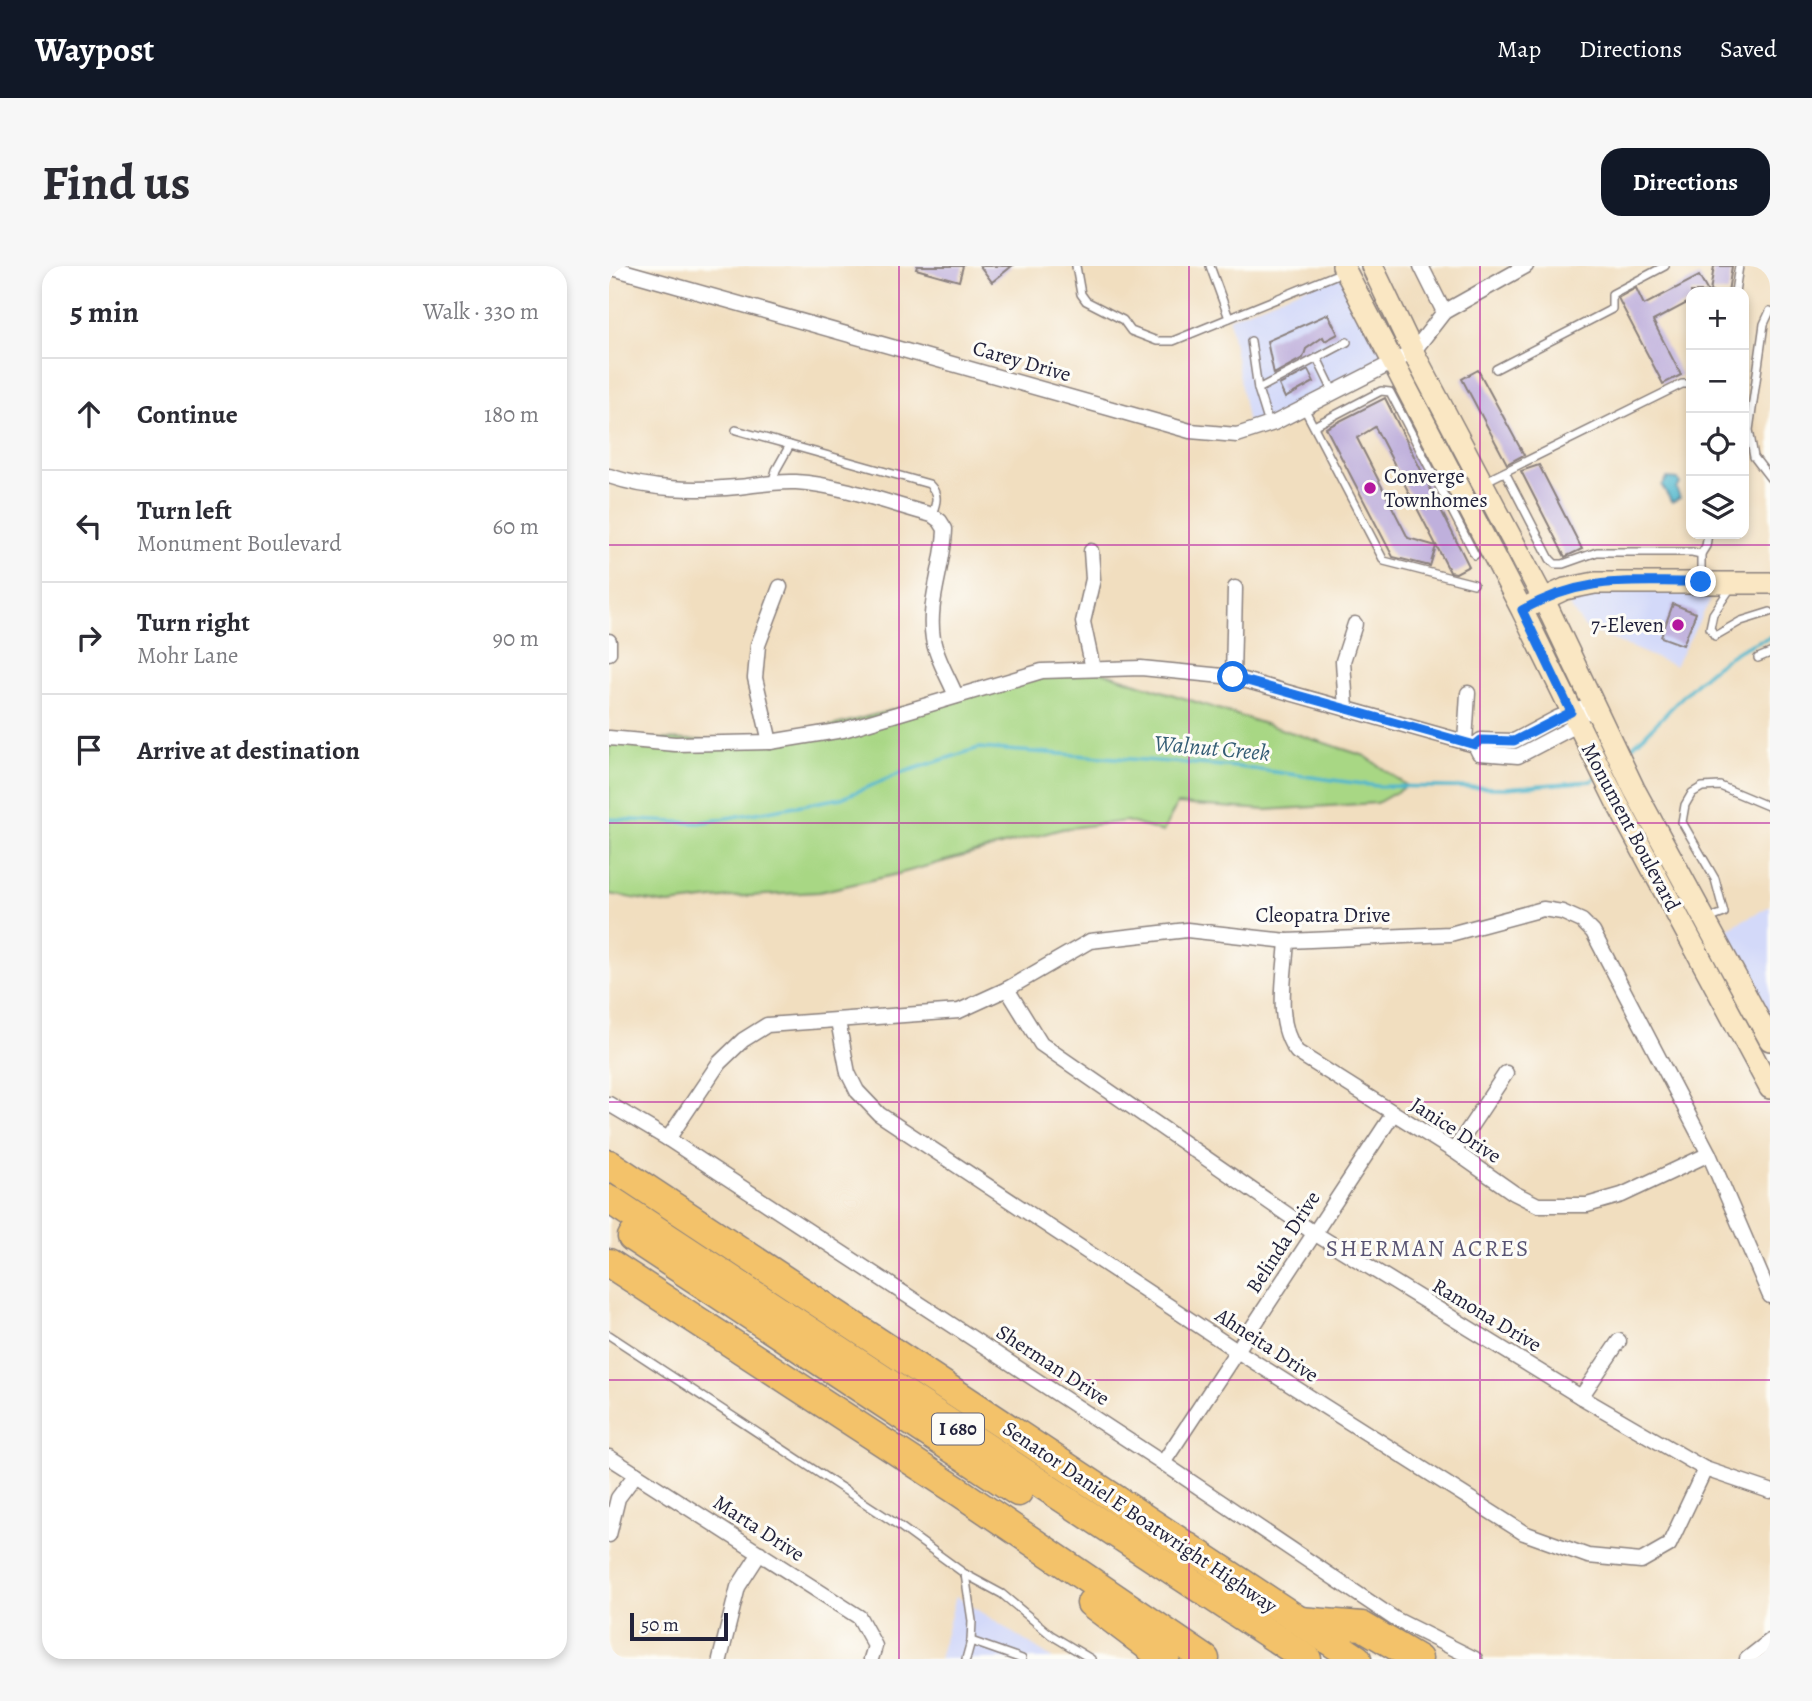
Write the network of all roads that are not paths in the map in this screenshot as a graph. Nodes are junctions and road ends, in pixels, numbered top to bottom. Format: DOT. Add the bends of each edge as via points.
graph roads {
  1 [pos="1076,266"];
  2 [pos="1210,266"];
  3 [pos="1372,266"];
  4 [pos="1420,266"];
  5 [pos="1526,266"];
  6 [pos="1665,266"];
  7 [pos="1739,266"];
  8 [pos="609,267"];
  9 [pos="1344,268"];
  10 [pos="1736,287"];
  11 [pos="1770,311"];
  12 [pos="1444,312"];
  13 [pos="1229,318"];
  14 [pos="1251,341"];
  15 [pos="1346,342"];
  16 [pos="1413,352"];
  17 [pos="1317,358"];
  18 [pos="1394,362"];
  19 [pos="1496,369"];
  20 [pos="1686,384"];
  21 [pos="1258,389"];
  22 [pos="1334,393"];
  23 [pos="1304,408"];
  24 [pos="1269,425"];
  25 [pos="1314,426"];
  26 [pos="736,430"];
  27 [pos="790,445"];
  28 [pos="1505,472"];
  29 [pos="609,476"];
  30 [pos="1770,478"];
  31 [pos="1483,482"];
  32 [pos="772,484"];
  33 [pos="932,515"];
  34 [pos="1707,539"];
  35 [pos="1091,551"];
  36 [pos="1701,554"];
  37 [pos="1475,555"];
  38 [pos="1701,582"];
  39 [pos="1734,583"];
  40 [pos="1770,583"];
  41 [pos="1474,584"];
  42 [pos="779,587"];
  43 [pos="1235,589"];
  44 [pos="1543,598"];
  45 [pos="1522,610"];
  46 [pos="1770,612"];
  47 [pos="1355,624"];
  48 [pos="609,640"];
  49 [pos="609,653"];
  50 [pos="1770,653"];
  51 [pos="1758,658"];
  52 [pos="1093,669"];
  53 [pos="1233,677"];
  54 [pos="1468,693"];
  55 [pos="956,696"];
  56 [pos="1346,709"];
  57 [pos="1589,721"];
  58 [pos="609,738"];
  59 [pos="770,742"];
  60 [pos="1470,744"];
  61 [pos="1770,807"];
  62 [pos="1704,920"];
  63 [pos="1287,940"];
  64 [pos="1007,989"];
  65 [pos="1765,1019"];
  66 [pos="838,1021"];
  67 [pos="1770,1040"];
  68 [pos="1506,1073"];
  69 [pos="1770,1088"];
  70 [pos="609,1104"];
  71 [pos="1393,1114"];
  72 [pos="668,1139"];
  73 [pos="1454,1152"];
  74 [pos="1709,1154"];
  75 [pos="609,1164"];
  76 [pos="609,1199"];
  77 [pos="609,1222"];
  78 [pos="1314,1233"];
  79 [pos="609,1263"];
  80 [pos="1770,1296"];
  81 [pos="609,1335"];
  82 [pos="1619,1341"];
  83 [pos="1237,1351"];
  84 [pos="1581,1397"];
  85 [pos="609,1457"];
  86 [pos="1163,1463"];
  87 [pos="1705,1469"];
  88 [pos="636,1474"];
  89 [pos="1770,1490"];
  90 [pos="961,1493"];
  91 [pos="609,1535"];
  92 [pos="759,1553"];
  93 [pos="965,1574"];
  94 [pos="1297,1621"];
  95 [pos="1770,1641"];
  96 [pos="971,1642"];
  97 [pos="873,1652"];
  98 [pos="720,1659"];
  99 [pos="966,1659"];
  100 [pos="1022,1659"];
  101 [pos="1091,1659"];
  102 [pos="1165,1659"];
  103 [pos="1205,1659"];
  104 [pos="1275,1659"];
  105 [pos="1307,1659"];
  106 [pos="1357,1659"];
  107 [pos="1418,1659"];
  108 [pos="1475,1659"];
  109 [pos="1747,1659"];
  1 -- 13 [label="lane" via="1086,301 1123,320 1131,331 1157,341 1173,341"];
  2 -- 13 [label="lane"];
  3 -- 16 [label="main road, Monument Boulevard"];
  4 -- 12 [label="street"];
  5 -- 12 [label="street"];
  6 -- 19 [label="lane" via="1612,294 1612,309"];
  7 -- 10 [label="lane"];
  8 -- 24 [label="street, Carey Drive" via="1190,431 1237,435"];
  9 -- 13 [label="lane"];
  9 -- 18 [label="main road, Monument Boulevard"];
  11 -- 30 [label="lane" via="1764,324 1749,430 1754,457"];
  12 -- 16 [label="street"];
  14 -- 21 [label="lane"];
  15 -- 17 [label="lane"];
  16 -- 18 [label="street, Carey Drive"];
  16 -- 31 [label="main road, Monument Boulevard"];
  17 -- 21 [label="lane"];
  17 -- 22 [label="lane"];
  18 -- 22 [label="street, Carey Drive"];
  18 -- 45 [label="main road, Monument Boulevard"];
  20 -- 28 [label="lane"];
  21 -- 24 [label="lane"];
  22 -- 23 [label="street, Carey Drive"];
  23 -- 24 [label="street, Carey Drive"];
  23 -- 25 [label="lane"];
  25 -- 37 [label="lane" via="1381,391 1390,392"];
  25 -- 41 [label="lane" via="1384,561"];
  26 -- 27 [label="lane"];
  27 -- 32 [label="lane"];
  27 -- 33 [label="lane" via="929,484 937,496"];
  28 -- 31 [label="lane"];
  28 -- 36 [label="lane" via="1555,564 1597,552"];
  29 -- 32 [label="street" via="665,489"];
  31 -- 44 [label="main road, Monument Boulevard"];
  32 -- 33 [label="street" via="826,486"];
  33 -- 55 [label="street" via="945,529 933,593 933,642"];
  34 -- 36 [label="lane"];
  35 -- 52 [label="street" via="1093,579 1083,622"];
  36 -- 38 [label="lane"];
  38 -- 39 [label="main road"];
  38 -- 44 [label="main road" via="1595,583"];
  39 -- 40 [label="main road"];
  39 -- 46 [label="lane" via="1713,614 1710,628 1715,636"];
  42 -- 59 [label="street" via="758,645 755,678"];
  43 -- 53 [label="street"];
  44 -- 45 [label="main road"];
  44 -- 57 [label="main road, Monument Boulevard"];
  45 -- 57 [label="main road, Monument Boulevard"];
  47 -- 56 [label="street" via="1343,661"];
  48 -- 49 [label="street"];
  50 -- 51 [label="lane"];
  52 -- 53 [label="street" via="1141,667"];
  52 -- 55 [label="street" via="1042,671"];
  53 -- 56 [label="street"];
  54 -- 60 [label="street"];
  55 -- 59 [label="street" via="843,730"];
  56 -- 60 [label="street"];
  57 -- 60 [label="street" via="1514,741"];
  57 -- 62 [label="main road, Monument Boulevard" via="1635,789"];
  57 -- 69 [label="main road, Monument Boulevard" via="1589,749"];
  58 -- 59 [label="street" via="675,744"];
  61 -- 62 [label="lane" via="1720,786 1692,793 1682,822 1715,878 1724,913"];
  62 -- 65 [label="main road, Monument Boulevard"];
  63 -- 64 [label="street, Cleopatra Drive" via="1187,930 1090,941"];
  63 -- 71 [label="street, Janice Drive" via="1283,1025 1288,1041 1297,1052"];
  63 -- 74 [label="street, Cleopatra Drive" via="1450,934 1543,909 1582,921 1593,932"];
  64 -- 66 [label="street, Cleopatra Drive" via="959,1011"];
  64 -- 78 [label="street, Ramona Drive" via="1041,1044"];
  65 -- 67 [label="main road, Monument Boulevard"];
  66 -- 72 [label="street, Cleopatra Drive" via="767,1025 743,1040 719,1063"];
  66 -- 83 [label="street, Ahneita Drive" via="848,1073 857,1091 879,1114"];
  68 -- 73 [label="street"];
  70 -- 72 [label="street, Sherman Drive"];
  71 -- 73 [label="street, Janice Drive"];
  71 -- 78 [label="street, Belinda Drive"];
  72 -- 86 [label="street, Sherman Drive"];
  73 -- 74 [label="street, Janice Drive" via="1538,1205 1564,1206 1622,1195"];
  74 -- 80 [label="street, Cleopatra Drive"];
  75 -- 94 [label="highway, Senator Daniel E Boatwright Highway / I 680"];
  76 -- 105 [label="highway, I 680"];
  77 -- 104 [label="highway, Senator Daniel E Boatwright Highway / I 680"];
  78 -- 83 [label="street, Belinda Drive"];
  78 -- 84 [label="street, Ramona Drive"];
  79 -- 90 [label="highway"];
  81 -- 93 [label="lane"];
  82 -- 84 [label="street"];
  83 -- 86 [label="street, Belinda Drive"];
  83 -- 87 [label="street, Ahneita Drive" via="1524,1533 1588,1556 1641,1561 1669,1545"];
  84 -- 87 [label="street, Ramona Drive"];
  85 -- 88 [label="street, Marta Drive"];
  86 -- 108 [label="street, Sherman Drive" via="1395,1619"];
  87 -- 89 [label="street, Ramona Drive"];
  88 -- 91 [label="street" via="618,1498"];
  88 -- 92 [label="street, Marta Drive"];
  90 -- 102 [label="highway" via="1009,1540"];
  90 -- 103 [label="highway"];
  92 -- 97 [label="street, Marta Drive" via="859,1617"];
  92 -- 98 [label="street" via="738,1587"];
  93 -- 96 [label="lane"];
  93 -- 101 [label="lane" via="1002,1594 1051,1635"];
  94 -- 106 [label="highway, Senator Daniel E Boatwright Highway / I 680"];
  94 -- 107 [label="highway" via="1362,1626"];
  95 -- 109 [label="street"];
  96 -- 99 [label="lane"];
  96 -- 100 [label="lane"];
}
